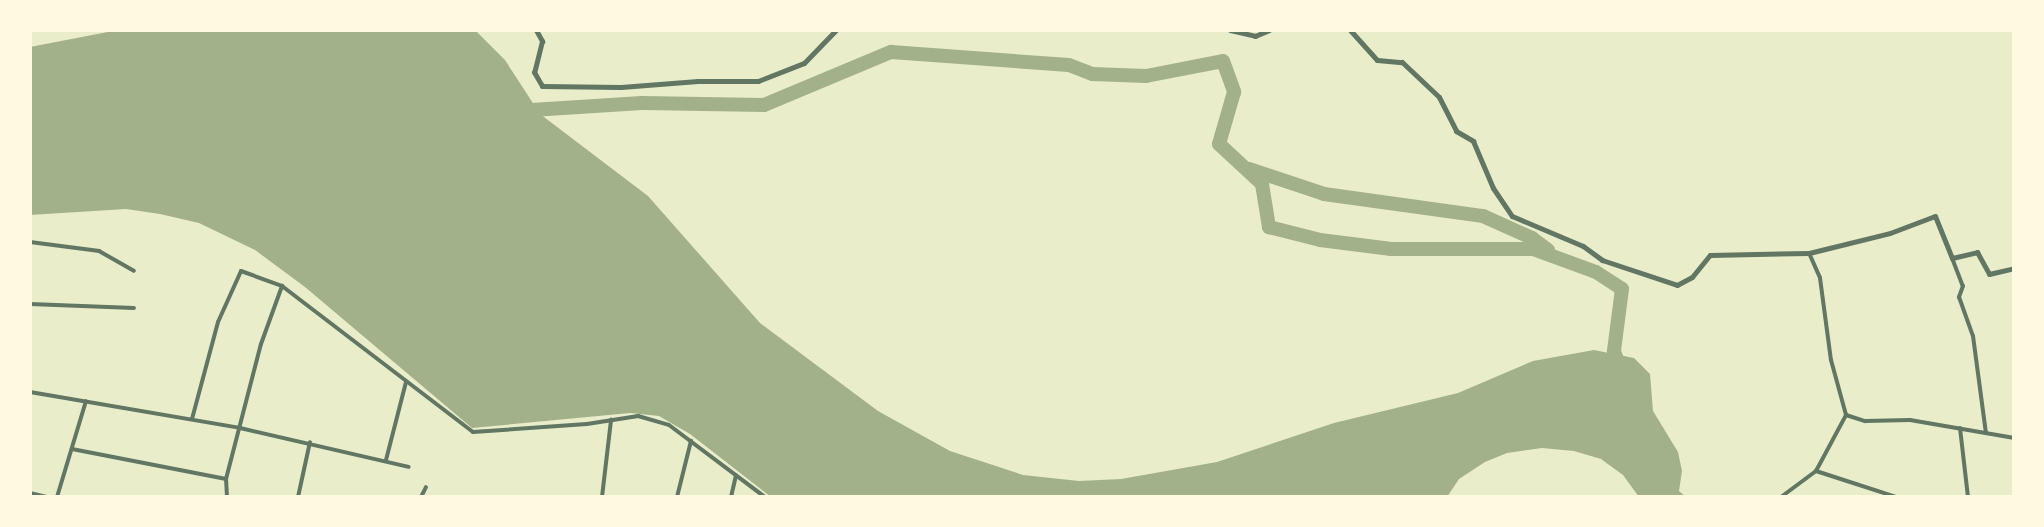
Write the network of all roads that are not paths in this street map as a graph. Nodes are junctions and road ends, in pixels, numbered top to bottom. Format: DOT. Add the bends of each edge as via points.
graph roads {
  1 [pos="536,30"];
  2 [pos="836,30"];
  3 [pos="1230,30"];
  4 [pos="1269,30"];
  5 [pos="1350,30"];
  6 [pos="30,242"];
  7 [pos="1809,253"];
  8 [pos="1952,258"];
  9 [pos="2014,268"];
  10 [pos="134,271"];
  11 [pos="282,286"];
  12 [pos="30,304"];
  13 [pos="134,308"];
  14 [pos="406,382"];
  15 [pos="30,392"];
  16 [pos="86,401"];
  17 [pos="1846,415"];
  18 [pos="192,419"];
  19 [pos="611,420"];
  20 [pos="240,428"];
  21 [pos="1960,428"];
  22 [pos="1986,433"];
  23 [pos="2014,438"];
  24 [pos="692,441"];
  25 [pos="310,442"];
  26 [pos="72,449"];
  27 [pos="386,460"];
  28 [pos="409,467"];
  29 [pos="1816,471"];
  30 [pos="736,476"];
  31 [pos="226,479"];
  32 [pos="426,487"];
  33 [pos="30,493"];
  34 [pos="47,497"];
  35 [pos="57,497"];
  36 [pos="227,497"];
  37 [pos="298,497"];
  38 [pos="421,497"];
  39 [pos="602,497"];
  40 [pos="676,497"];
  41 [pos="731,497"];
  42 [pos="765,497"];
  43 [pos="1781,497"];
  44 [pos="1896,497"];
  45 [pos="1968,497"];
  1 -- 2 [label="street" via="542,41 534,72 542,86 621,87 758,81 804,63"];
  3 -- 4 [label="street" via="1255,36"];
  5 -- 7 [label="street" via="1377,60 1402,62 1439,97 1456,131 1473,141 1493,188 1512,216 1583,246 1602,260 1677,285 1692,276 1710,255"];
  6 -- 10 [label="street" via="99,251"];
  7 -- 8 [label="street" via="1890,233 1935,216"];
  7 -- 17 [label="street" via="1820,278 1831,360"];
  8 -- 9 [label="street" via="1977,252 1989,274"];
  8 -- 22 [label="street" via="1963,286 1959,297 1973,336"];
  11 -- 14 [label="street"];
  11 -- 18 [label="street" via="241,271 218,322"];
  11 -- 20 [label="street" via="261,344"];
  12 -- 13 [label="street"];
  14 -- 19 [label="street" via="472,432"];
  14 -- 27 [label="street"];
  15 -- 16 [label="street"];
  16 -- 18 [label="street"];
  16 -- 26 [label="street"];
  17 -- 21 [label="street" via="1865,421 1910,420"];
  17 -- 29 [label="street"];
  18 -- 20 [label="street"];
  19 -- 24 [label="street" via="638,416 669,425"];
  19 -- 39 [label="street"];
  20 -- 25 [label="street"];
  20 -- 31 [label="street"];
  21 -- 22 [label="street"];
  21 -- 45 [label="street"];
  22 -- 23 [label="street"];
  24 -- 30 [label="street"];
  24 -- 40 [label="street"];
  25 -- 27 [label="street"];
  25 -- 37 [label="street"];
  26 -- 31 [label="street"];
  26 -- 35 [label="street"];
  27 -- 28 [label="street"];
  29 -- 43 [label="street"];
  29 -- 44 [label="street"];
  30 -- 41 [label="street"];
  30 -- 42 [label="street"];
  31 -- 36 [label="street"];
  32 -- 38 [label="street"];
  33 -- 34 [label="street"];
}
